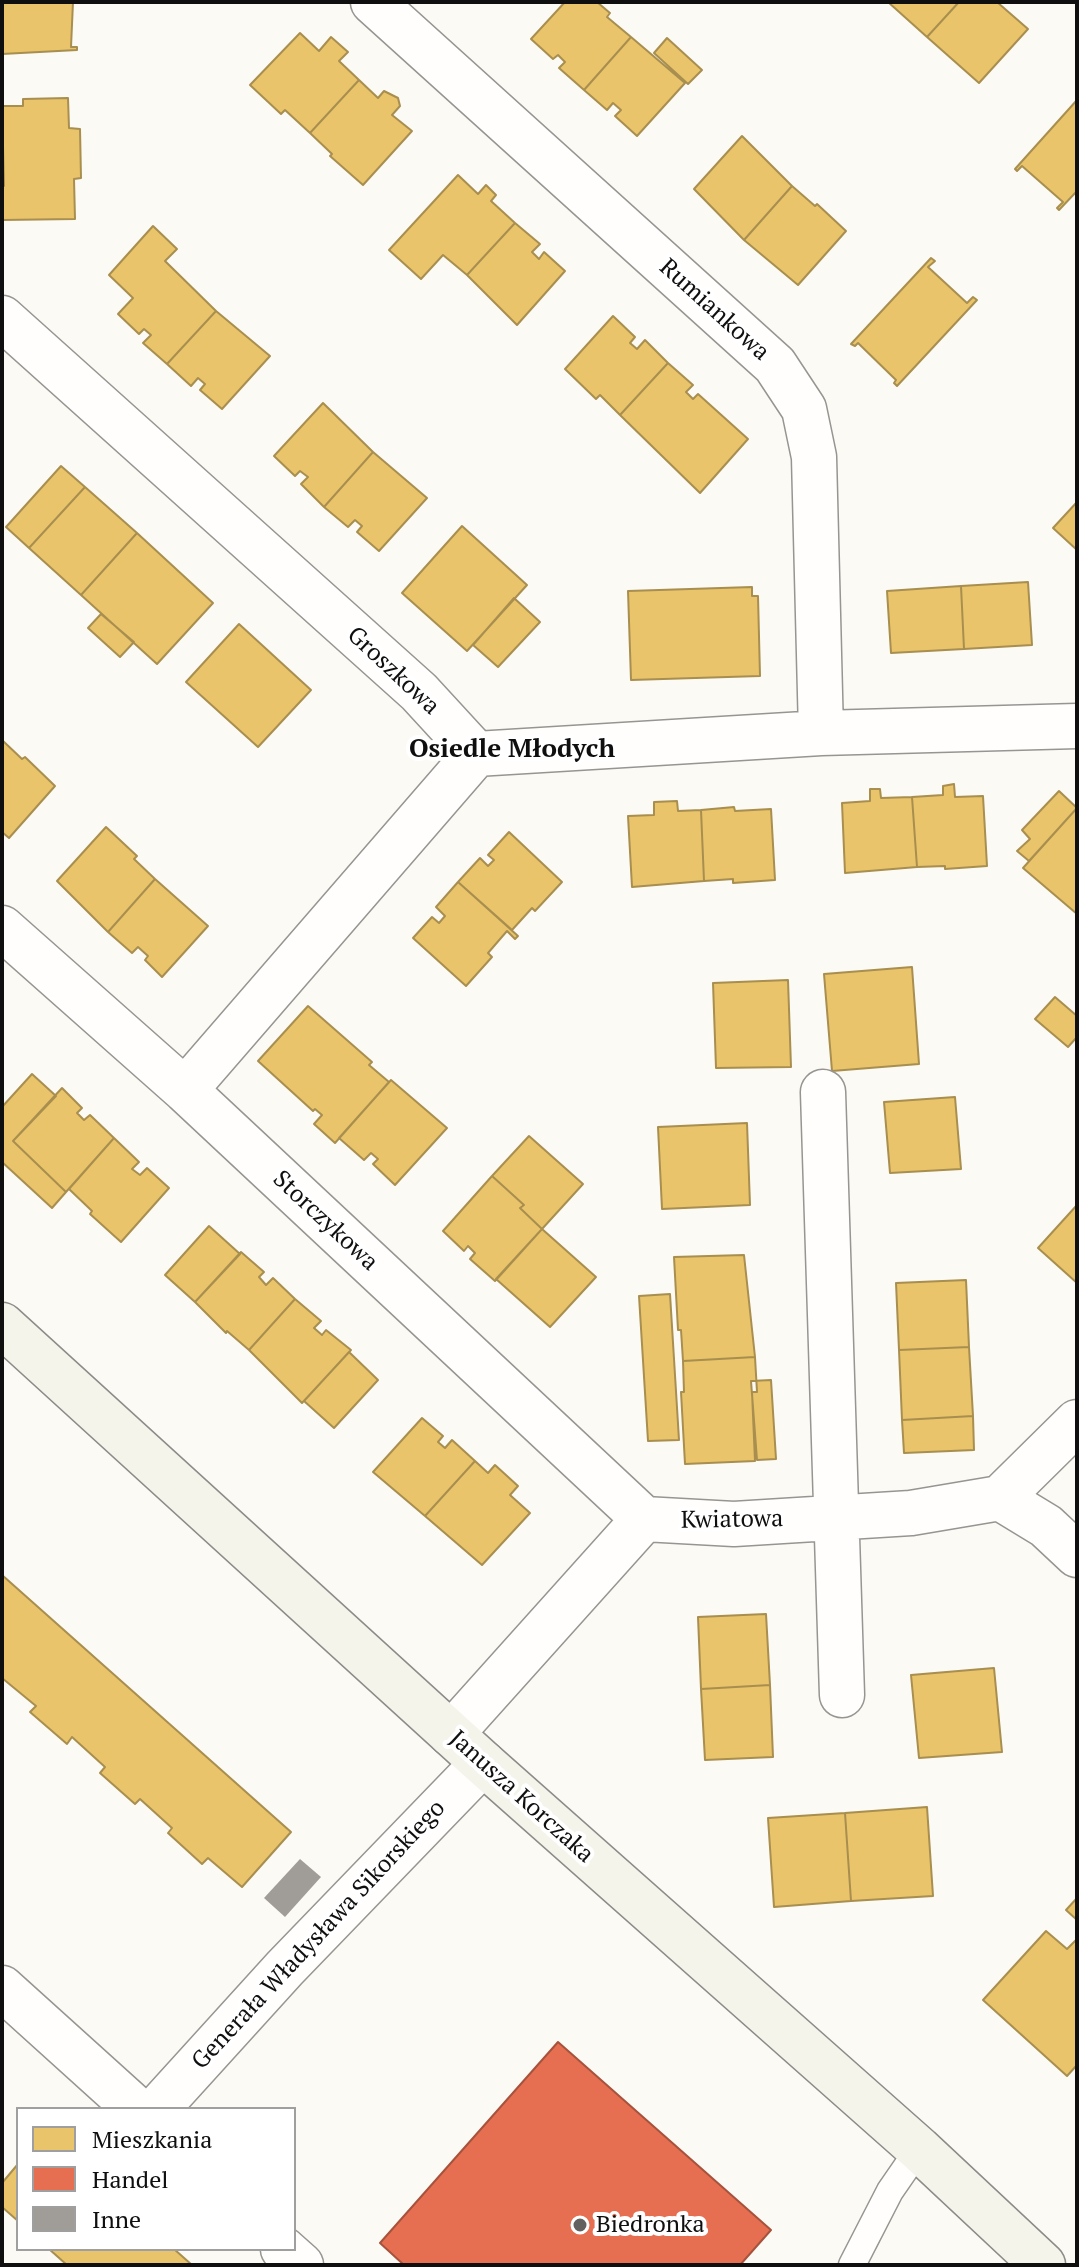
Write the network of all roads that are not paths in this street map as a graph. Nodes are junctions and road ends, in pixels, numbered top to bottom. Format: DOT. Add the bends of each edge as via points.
graph roads {
  1 [pos="373,2"];
  2 [pos="2,318"];
  3 [pos="1077,726"];
  4 [pos="821,733"];
  5 [pos="476,754"];
  6 [pos="2,928"];
  7 [pos="185,1090"];
  8 [pos="823,1092"];
  9 [pos="2,1325"];
  10 [pos="1077,1422"];
  11 [pos="1000,1498"];
  12 [pos="837,1516"];
  13 [pos="644,1519"];
  14 [pos="1077,1555"];
  15 [pos="842,1695"];
  16 [pos="451,1734"];
  17 [pos="483,1763"];
  18 [pos="2,1988"];
  19 [pos="134,2107"];
  20 [pos="159,2107"];
  21 [pos="919,2149"];
  22 [pos="285,2251"];
  23 [pos="301,2265"];
  24 [pos="852,2265"];
  25 [pos="1043,2265"];
  1 -- 4 [label="street, Rumiankowa" via="775,365 804,409 814,457"];
  2 -- 5 [label="street, Groszkowa" via="419,692"];
  3 -- 4 [label="street"];
  4 -- 5 [label="street"];
  5 -- 7 [label="street"];
  6 -- 7 [label="street, Storczykowa"];
  7 -- 13 [label="street, Storczykowa"];
  8 -- 12 [label="street"];
  9 -- 16 [label="street, Janusza Korczaka"];
  10 -- 11 [label="street"];
  11 -- 12 [label="street, Kwiatowa" via="911,1513"];
  11 -- 14 [label="street" via="1046,1526"];
  12 -- 13 [label="street, Kwiatowa" via="734,1524"];
  12 -- 15 [label="street"];
  13 -- 16 [label="street"];
  16 -- 17 [label="street, Janusza Korczaka"];
  17 -- 20 [label="street, Generała Władysława Sikorskiego" via="254,2000"];
  17 -- 21 [label="street, Janusza Korczaka"];
  18 -- 19 [label="street"];
  21 -- 24 [label="lane" via="890,2191"];
  21 -- 25 [label="street, Janusza Korczaka"];
  22 -- 23 [label="street"];
}
